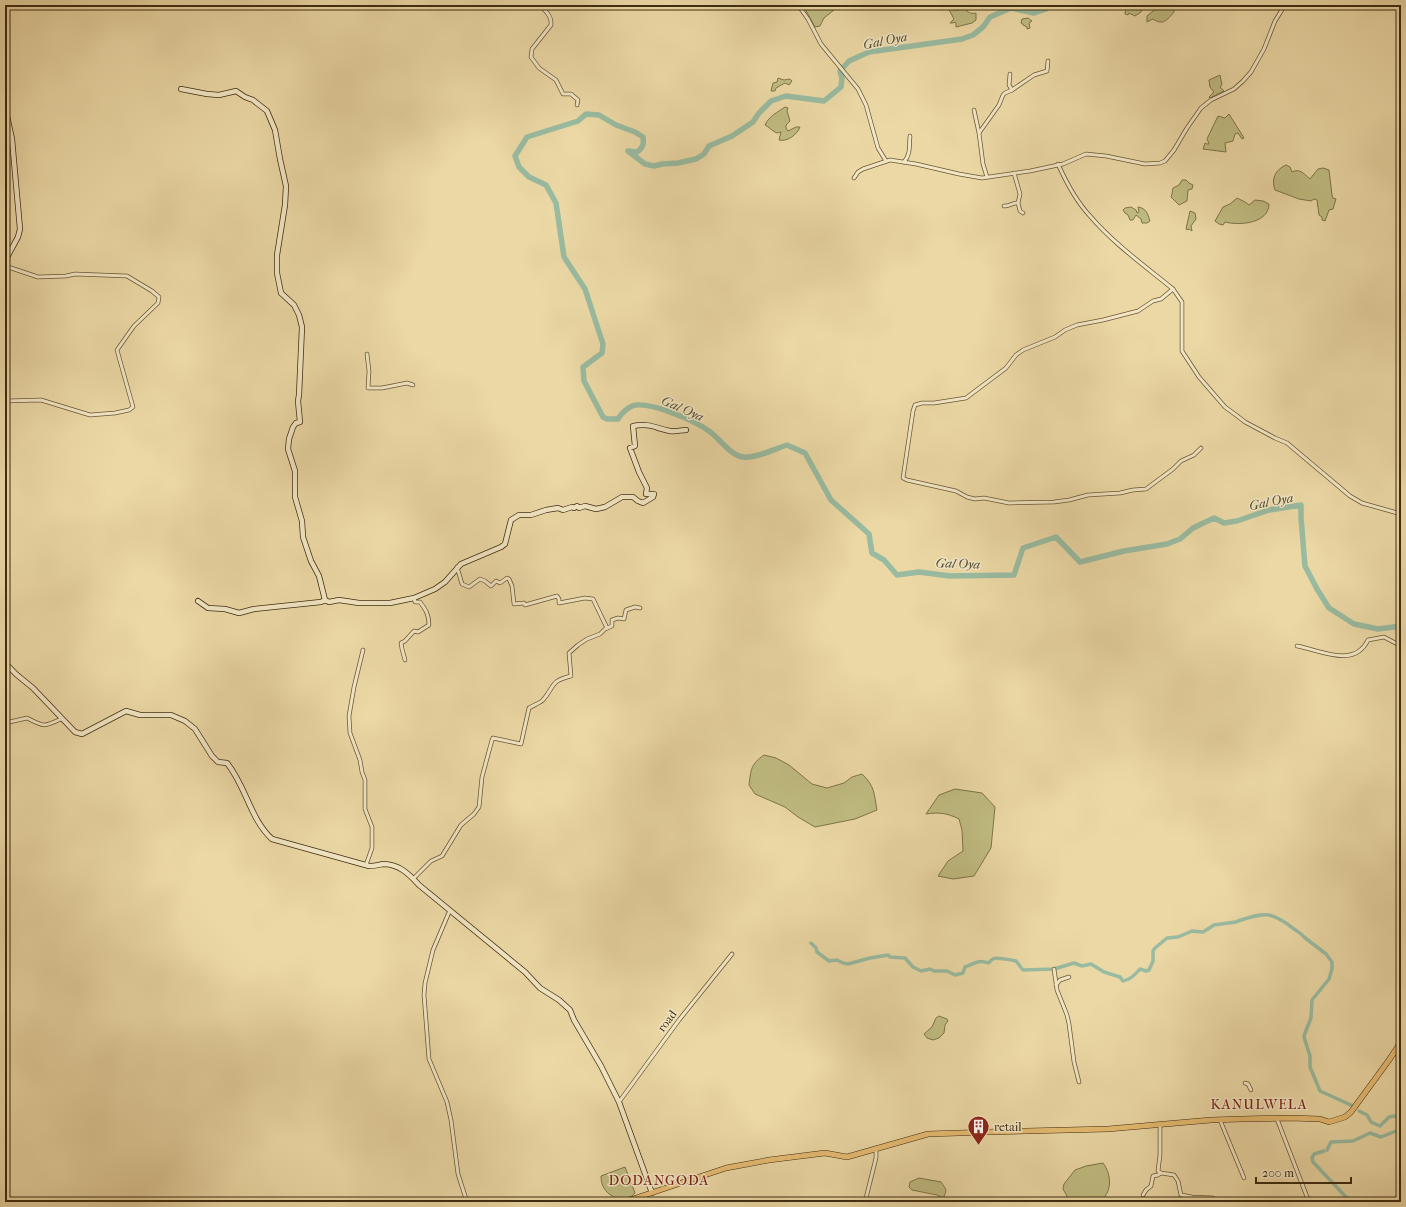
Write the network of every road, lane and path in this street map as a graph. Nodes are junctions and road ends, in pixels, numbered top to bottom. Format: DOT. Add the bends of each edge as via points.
graph roads {
  1 [pos="538,5"];
  2 [pos="798,5"];
  3 [pos="1285,5"];
  4 [pos="1281,7"];
  5 [pos="5,37"];
  6 [pos="5,44"];
  7 [pos="1048,61"];
  8 [pos="1010,74"];
  9 [pos="181,89"];
  10 [pos="1012,90"];
  11 [pos="577,105"];
  12 [pos="5,107"];
  13 [pos="974,110"];
  14 [pos="979,133"];
  15 [pos="910,136"];
  16 [pos="886,161"];
  17 [pos="904,162"];
  18 [pos="1058,164"];
  19 [pos="1014,173"];
  20 [pos="987,177"];
  21 [pos="854,178"];
  22 [pos="1018,203"];
  23 [pos="1004,206"];
  24 [pos="1023,213"];
  25 [pos="5,261"];
  26 [pos="5,266"];
  27 [pos="1173,289"];
  28 [pos="368,354"];
  29 [pos="413,385"];
  30 [pos="5,400"];
  31 [pos="686,430"];
  32 [pos="1201,448"];
  33 [pos="1401,514"];
  34 [pos="457,567"];
  35 [pos="414,598"];
  36 [pos="325,600"];
  37 [pos="198,602"];
  38 [pos="640,608"];
  39 [pos="607,628"];
  40 [pos="1296,646"];
  41 [pos="1401,646"];
  42 [pos="363,650"];
  43 [pos="406,660"];
  44 [pos="5,662"];
  45 [pos="61,718"];
  46 [pos="5,723"];
  47 [pos="366,865"];
  48 [pos="413,879"];
  49 [pos="450,910"];
  50 [pos="732,954"];
  51 [pos="1054,969"];
  52 [pos="1069,977"];
  53 [pos="1056,984"];
  54 [pos="1401,1042"];
  55 [pos="1079,1082"];
  56 [pos="1245,1083"];
  57 [pos="1251,1090"];
  58 [pos="619,1102"];
  59 [pos="1277,1119"];
  60 [pos="1220,1120"];
  61 [pos="1160,1125"];
  62 [pos="876,1148"];
  63 [pos="1161,1173"];
  64 [pos="1244,1178"];
  65 [pos="652,1193"];
  66 [pos="1142,1196"];
  67 [pos="467,1202"];
  68 [pos="624,1202"];
  69 [pos="865,1202"];
  70 [pos="1216,1202"];
  71 [pos="1309,1202"];
  1 -- 11 [label="street" via="547,12 551,24 532,49 531,57 538,68 556,80 563,94 571,94 578,100"];
  2 -- 16 [label="street" via="821,44 858,89 866,105 877,146"];
  3 -- 4 [label="street"];
  4 -- 18 [label="street" via="1264,49 1251,72 1234,89 1201,108 1165,161 1145,164 1086,154"];
  5 -- 6 [label="main road"];
  7 -- 10 [label="street" via="1047,71 1034,75"];
  8 -- 10 [label="street"];
  9 -- 36 [label="main road" via="219,95 236,91 254,100 267,111 275,130 286,186 277,255 279,285 281,293 294,305 302,328 298,401 300,422 293,427 288,449 295,471 295,497 302,521 302,532 311,561 319,576"];
  10 -- 14 [label="street" via="1003,95 999,106"];
  12 -- 25 [label="main road" via="12,139 20,229"];
  13 -- 14 [label="street"];
  14 -- 20 [label="street"];
  15 -- 17 [label="street" via="909,153"];
  16 -- 17 [label="street"];
  16 -- 21 [label="street" via="858,172"];
  17 -- 20 [label="street" via="959,174"];
  18 -- 19 [label="street"];
  18 -- 27 [label="street" via="1066,182 1089,215 1113,240"];
  19 -- 20 [label="street"];
  19 -- 22 [label="street" via="1020,194"];
  22 -- 23 [label="street"];
  22 -- 24 [label="street"];
  26 -- 30 [label="street" via="38,277 75,274 127,276 159,297 158,303 134,326 117,350 133,407 115,413 90,415 41,400"];
  27 -- 32 [label="street" via="1162,299 1153,301 1138,311 1077,325 1023,350 1006,368 966,398 915,405 903,478 956,491 975,499 984,498 1009,503 1054,502 1088,495 1146,489 1180,461 1194,455"];
  27 -- 33 [label="street" via="1182,302 1182,351 1199,377 1226,407 1245,422 1287,443 1350,496 1362,503"];
  28 -- 29 [label="street" via="368,388 407,383"];
  31 -- 34 [label="main road" via="672,432 653,426 632,426 635,446 630,448 638,472 647,488 646,494 654,494 653,498 643,502 633,497 622,497 596,509 577,506 519,515 511,520 505,544"];
  34 -- 35 [label="main road" via="445,582"];
  34 -- 39 [label="street" via="462,584 469,587 480,579 491,586 509,579 514,604 524,605 556,596 559,603 593,599"];
  35 -- 36 [label="main road" via="390,603"];
  35 -- 43 [label="street" via="415,602 420,602 429,616 429,625 418,632 414,631 401,643"];
  36 -- 37 [label="main road" via="239,613 208,608"];
  38 -- 39 [label="street" via="635,606 626,610 624,619 612,620 612,626"];
  39 -- 48 [label="street" via="569,653 571,676 559,679 542,701 530,708 521,744 493,738 482,776 479,807 461,825 442,856 431,861"];
  40 -- 41 [label="street" via="1345,656 1365,647 1368,640 1384,637"];
  42 -- 47 [label="street" via="349,716 350,733 365,780 365,810 372,827 372,848"];
  44 -- 45 [label="main road"];
  45 -- 46 [label="street" via="44,725 27,718"];
  45 -- 47 [label="main road" via="76,732 82,734 126,711 140,715 171,715 185,721 195,729 218,762 227,763 262,828 272,839"];
  47 -- 48 [label="main road" via="393,866 405,871"];
  48 -- 49 [label="main road"];
  49 -- 58 [label="main road" via="525,972 540,988 567,1007"];
  49 -- 67 [label="street" via="434,950 424,995 429,1059 451,1120 458,1174"];
  50 -- 58 [label="street, road" via="679,1020"];
  51 -- 53 [label="street"];
  52 -- 53 [label="street"];
  53 -- 55 [label="street" via="1068,1020"];
  54 -- 59 [label="main road" via="1345,1117 1330,1122 1320,1119"];
  56 -- 57 [label="street"];
  58 -- 65 [label="main road"];
  59 -- 60 [label="main road"];
  59 -- 71 [label="street"];
  60 -- 61 [label="main road"];
  60 -- 64 [label="street"];
  61 -- 62 [label="main road" via="935,1134"];
  61 -- 63 [label="street" via="1158,1171"];
  62 -- 65 [label="main road" via="847,1157 825,1153 726,1168"];
  62 -- 69 [label="street"];
  63 -- 66 [label="street" via="1153,1176 1151,1186"];
  63 -- 70 [label="street" via="1174,1176 1178,1181 1181,1195 1213,1198"];
  65 -- 68 [label="main road"];
}
